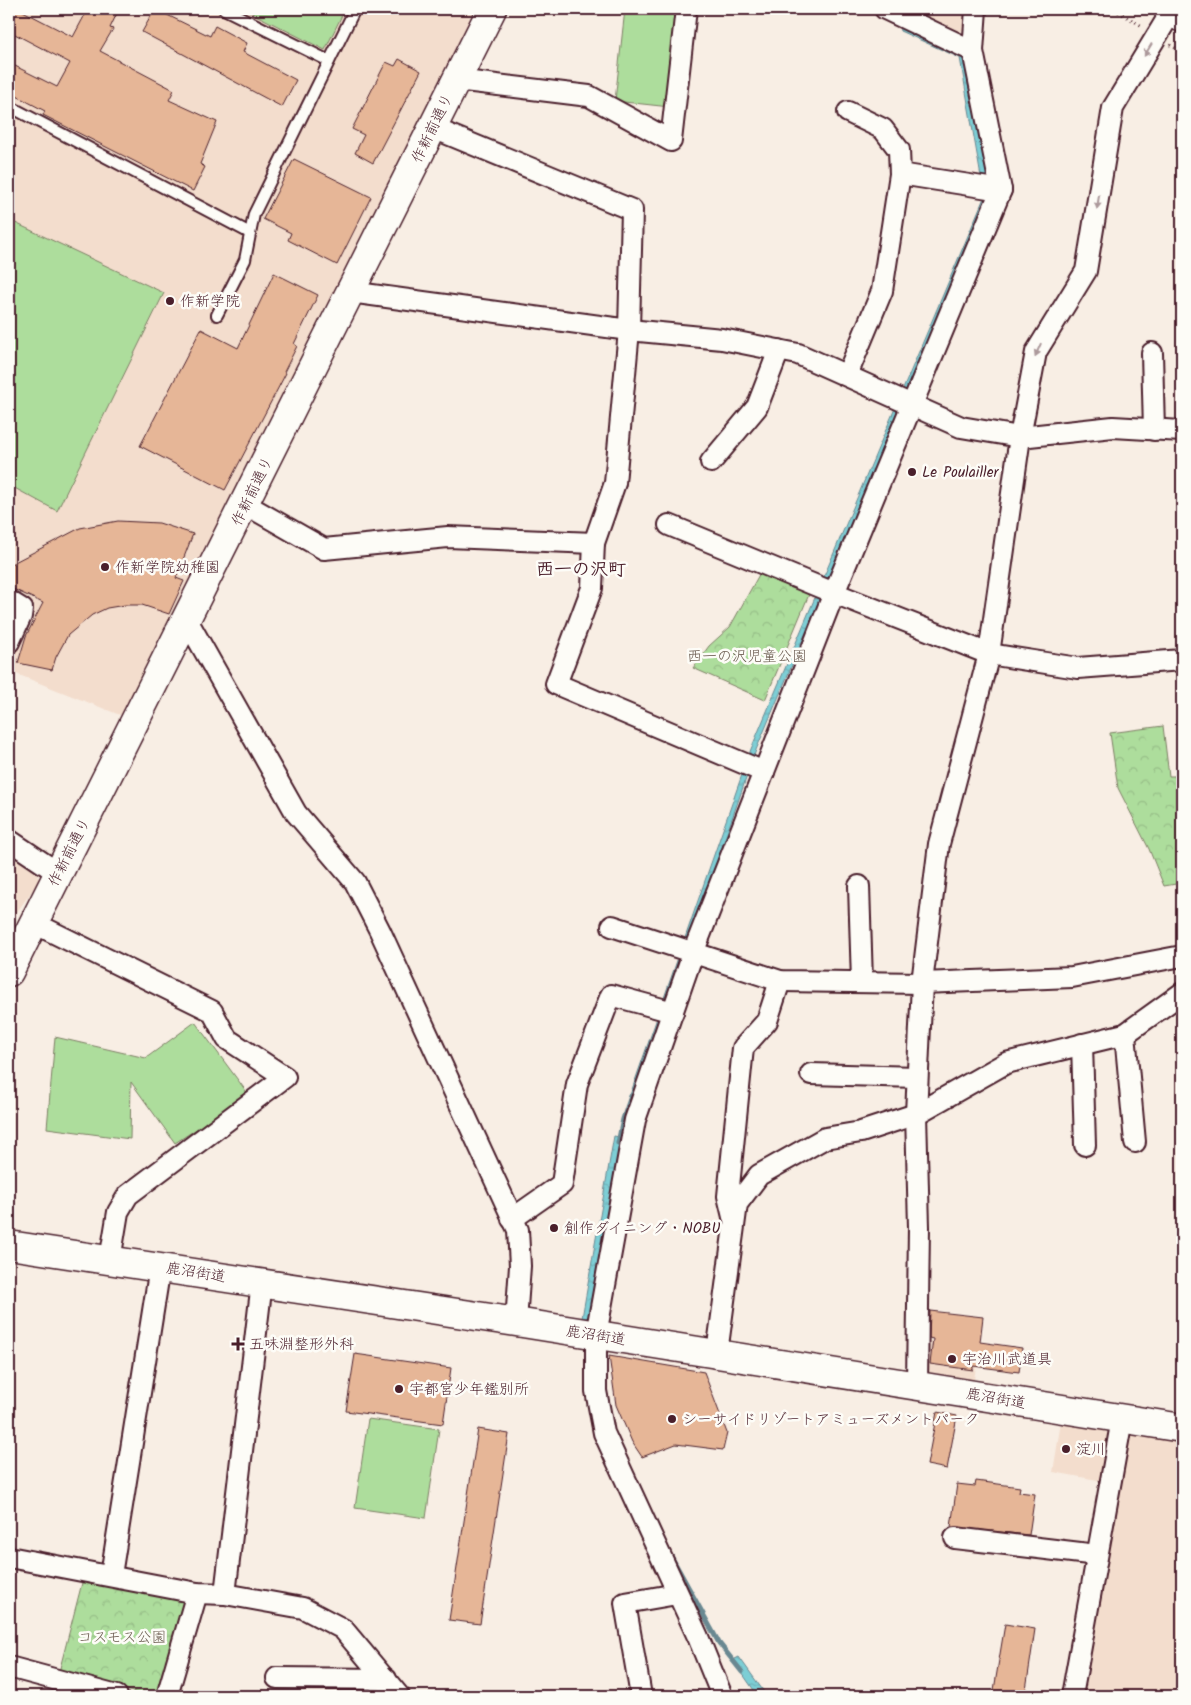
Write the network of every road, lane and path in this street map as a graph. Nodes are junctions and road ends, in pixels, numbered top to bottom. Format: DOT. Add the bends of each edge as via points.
graph roads {
  1 [pos="224,9"];
  2 [pos="355,9"];
  3 [pos="492,9"];
  4 [pos="686,9"];
  5 [pos="885,9"];
  6 [pos="976,9"];
  7 [pos="1114,9"];
  8 [pos="1174,12"];
  9 [pos="1132,20"];
  10 [pos="973,51"];
  11 [pos="329,61"];
  12 [pos="456,80"];
  13 [pos="9,106"];
  14 [pos="848,112"];
  15 [pos="432,128"];
  16 [pos="900,174"];
  17 [pos="1001,190"];
  18 [pos="250,233"];
  19 [pos="350,292"];
  20 [pos="217,315"];
  21 [pos="629,330"];
  22 [pos="779,350"];
  23 [pos="1152,353"];
  24 [pos="847,375"];
  25 [pos="913,404"];
  26 [pos="1154,430"];
  27 [pos="1182,431"];
  28 [pos="1020,437"];
  29 [pos="711,462"];
  30 [pos="245,504"];
  31 [pos="669,525"];
  32 [pos="594,543"];
  33 [pos="834,594"];
  34 [pos="9,600"];
  35 [pos="187,620"];
  36 [pos="9,642"];
  37 [pos="989,654"];
  38 [pos="1182,660"];
  39 [pos="764,772"];
  40 [pos="9,840"];
  41 [pos="58,873"];
  42 [pos="859,886"];
  43 [pos="34,923"];
  44 [pos="612,926"];
  45 [pos="693,954"];
  46 [pos="1182,956"];
  47 [pos="9,972"];
  48 [pos="780,981"];
  49 [pos="862,982"];
  50 [pos="922,983"];
  51 [pos="1182,994"];
  52 [pos="673,1012"];
  53 [pos="1125,1034"];
  54 [pos="1082,1044"];
  55 [pos="811,1074"];
  56 [pos="918,1077"];
  57 [pos="916,1114"];
  58 [pos="1135,1142"];
  59 [pos="1085,1146"];
  60 [pos="512,1219"];
  61 [pos="734,1222"];
  62 [pos="9,1245"];
  63 [pos="110,1260"];
  64 [pos="160,1266"];
  65 [pos="262,1282"];
  66 [pos="516,1322"];
  67 [pos="596,1335"];
  68 [pos="717,1353"];
  69 [pos="917,1384"];
  70 [pos="1122,1419"];
  71 [pos="1182,1428"];
  72 [pos="955,1538"];
  73 [pos="1097,1556"];
  74 [pos="9,1557"];
  75 [pos="111,1575"];
  76 [pos="197,1593"];
  77 [pos="225,1594"];
  78 [pos="677,1594"];
  79 [pos="9,1667"];
  80 [pos="277,1678"];
  81 [pos="382,1688"];
  82 [pos="118,1696"];
  83 [pos="167,1696"];
  84 [pos="399,1696"];
  85 [pos="641,1696"];
  86 [pos="722,1696"];
  87 [pos="1072,1696"];
  1 -- 11 [label="lane"];
  2 -- 11 [label="lane"];
  3 -- 12 [label="street, 作新前通り"];
  4 -- 12 [label="street" via="671,141 589,96"];
  5 -- 10 [label="street"];
  6 -- 10 [label="street"];
  7 -- 9 [label="path"];
  8 -- 28 [label="street, one-way" via="1113,108 1086,271 1036,352"];
  10 -- 17 [label="street"];
  11 -- 18 [label="lane" via="254,214"];
  12 -- 15 [label="street, 作新前通り"];
  13 -- 18 [label="lane"];
  14 -- 16 [label="street" via="883,129 899,150"];
  15 -- 19 [label="street, 作新前通り"];
  15 -- 21 [label="street" via="632,210"];
  16 -- 17 [label="street"];
  16 -- 24 [label="street" via="882,290"];
  17 -- 25 [label="street"];
  18 -- 20 [label="lane" via="245,260"];
  19 -- 21 [label="street"];
  19 -- 30 [label="street, 作新前通り"];
  21 -- 22 [label="street" via="722,339"];
  21 -- 32 [label="street" via="615,483"];
  22 -- 24 [label="street" via="798,354"];
  22 -- 29 [label="street" via="757,407"];
  23 -- 26 [label="street"];
  24 -- 25 [label="street"];
  25 -- 28 [label="street" via="961,427"];
  25 -- 33 [label="street"];
  26 -- 27 [label="street"];
  26 -- 28 [label="street" via="1113,427"];
  28 -- 37 [label="street"];
  30 -- 32 [label="street" via="324,549 448,538"];
  30 -- 35 [label="street, 作新前通り"];
  31 -- 33 [label="street"];
  32 -- 39 [label="street" via="592,588 556,684"];
  33 -- 37 [label="street"];
  33 -- 39 [label="street"];
  34 -- 36 [label="street" via="22,610"];
  35 -- 41 [label="street, 作新前通り"];
  35 -- 60 [label="street" via="296,813 355,882"];
  37 -- 38 [label="street" via="1078,668"];
  37 -- 50 [label="street" via="939,844"];
  39 -- 45 [label="street"];
  40 -- 41 [label="street"];
  41 -- 43 [label="street, 作新前通り"];
  42 -- 49 [label="street"];
  43 -- 47 [label="street, 作新前通り"];
  43 -- 63 [label="street" via="212,1011 227,1039 285,1077 128,1195 118,1212"];
  44 -- 45 [label="street"];
  45 -- 48 [label="street"];
  45 -- 52 [label="street"];
  46 -- 50 [label="street" via="1072,977"];
  48 -- 49 [label="street"];
  48 -- 61 [label="street" via="767,1021 742,1048 728,1196"];
  49 -- 50 [label="street"];
  50 -- 56 [label="street"];
  51 -- 53 [label="street"];
  52 -- 60 [label="street" via="611,995 577,1084 562,1184"];
  52 -- 67 [label="street" via="635,1120"];
  53 -- 54 [label="street"];
  53 -- 58 [label="street"];
  54 -- 57 [label="street" via="1006,1062"];
  54 -- 59 [label="street"];
  55 -- 56 [label="street"];
  56 -- 57 [label="street"];
  57 -- 61 [label="street" via="861,1132 825,1138 760,1175 737,1204"];
  57 -- 69 [label="street" via="919,1227"];
  60 -- 66 [label="street" via="518,1230 520,1266"];
  61 -- 68 [label="street"];
  62 -- 63 [label="street, 鹿沼街道"];
  63 -- 64 [label="street, 鹿沼街道"];
  64 -- 65 [label="street, 鹿沼街道"];
  64 -- 75 [label="street"];
  65 -- 66 [label="street, 鹿沼街道"];
  65 -- 77 [label="street"];
  66 -- 67 [label="street, 鹿沼街道"];
  67 -- 68 [label="street, 鹿沼街道"];
  67 -- 78 [label="street" via="596,1391 604,1432"];
  68 -- 69 [label="street, 鹿沼街道"];
  69 -- 70 [label="street, 鹿沼街道"];
  70 -- 71 [label="street, 鹿沼街道"];
  70 -- 73 [label="street"];
  72 -- 73 [label="street"];
  73 -- 87 [label="street"];
  74 -- 75 [label="street"];
  75 -- 76 [label="street"];
  76 -- 77 [label="street"];
  76 -- 83 [label="street"];
  77 -- 81 [label="street" via="303,1608 343,1629"];
  78 -- 85 [label="street" via="625,1603"];
  78 -- 86 [label="street"];
  79 -- 82 [label="street"];
  80 -- 81 [label="street"];
  81 -- 84 [label="street"];
}
